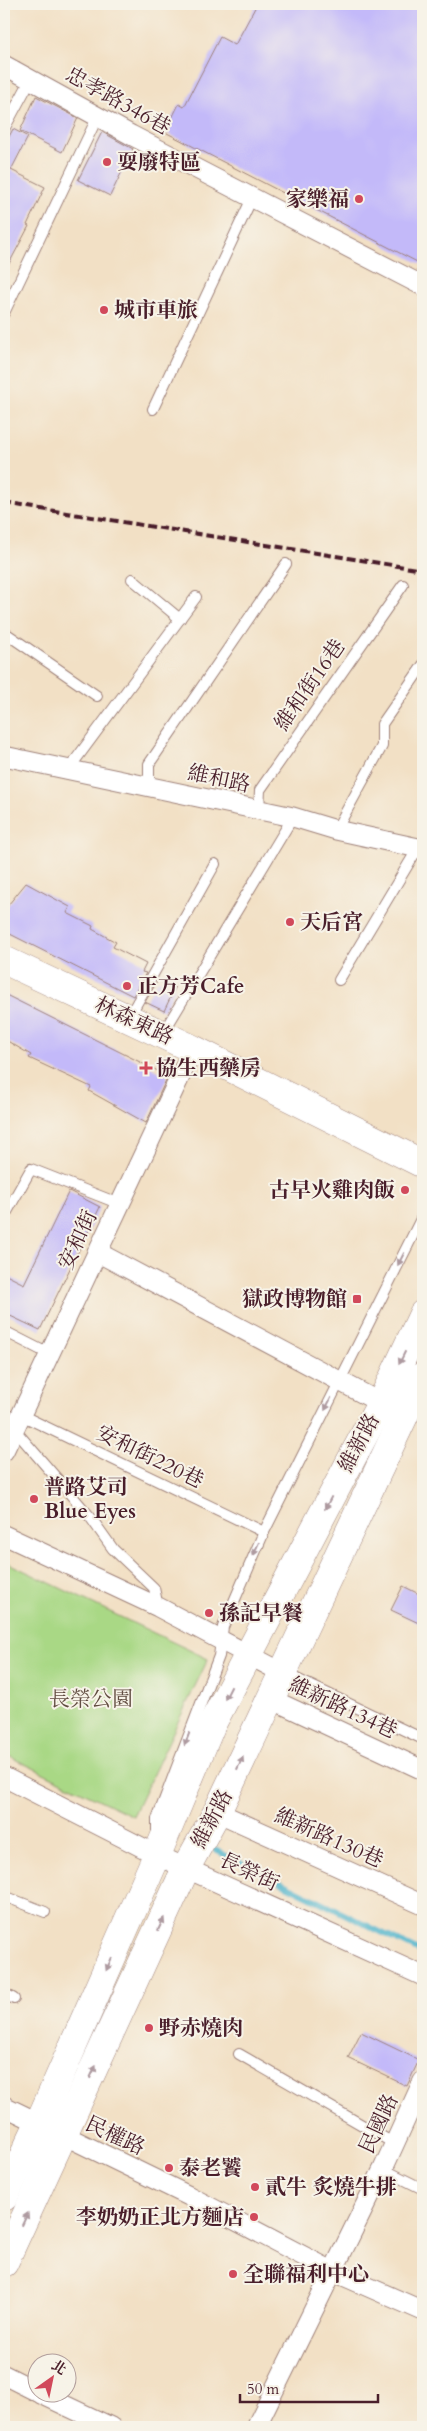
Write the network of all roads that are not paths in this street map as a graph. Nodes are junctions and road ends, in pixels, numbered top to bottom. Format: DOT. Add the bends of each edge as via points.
graph roads {
  1 [pos="4,65"];
  2 [pos="31,79"];
  3 [pos="98,116"];
  4 [pos="4,128"];
  5 [pos="253,196"];
  6 [pos="423,286"];
  7 [pos="4,313"];
  8 [pos="153,409"];
  9 [pos="286,564"];
  10 [pos="132,579"];
  11 [pos="403,585"];
  12 [pos="196,597"];
  13 [pos="180,619"];
  14 [pos="4,632"];
  15 [pos="423,665"];
  16 [pos="97,696"];
  17 [pos="4,756"];
  18 [pos="68,770"];
  19 [pos="149,787"];
  20 [pos="259,810"];
  21 [pos="293,817"];
  22 [pos="336,830"];
  23 [pos="421,849"];
  24 [pos="214,864"];
  25 [pos="4,960"];
  26 [pos="339,980"];
  27 [pos="128,1018"];
  28 [pos="162,1034"];
  29 [pos="193,1049"];
  30 [pos="423,1164"];
  31 [pos="120,1204"];
  32 [pos="423,1215"];
  33 [pos="4,1217"];
  34 [pos="97,1252"];
  35 [pos="423,1314"];
  36 [pos="4,1331"];
  37 [pos="49,1354"];
  38 [pos="423,1376"];
  39 [pos="340,1380"];
  40 [pos="380,1403"];
  41 [pos="404,1416"];
  42 [pos="17,1422"];
  43 [pos="4,1451"];
  44 [pos="264,1532"];
  45 [pos="4,1535"];
  46 [pos="158,1607"];
  47 [pos="221,1641"];
  48 [pos="248,1654"];
  49 [pos="283,1673"];
  50 [pos="271,1699"];
  51 [pos="423,1739"];
  52 [pos="423,1770"];
  53 [pos="4,1777"];
  54 [pos="217,1812"];
  55 [pos="157,1855"];
  56 [pos="186,1868"];
  57 [pos="4,1896"];
  58 [pos="423,1905"];
  59 [pos="45,1912"];
  60 [pos="423,1976"];
  61 [pos="4,1993"];
  62 [pos="14,1999"];
  63 [pos="240,2054"];
  64 [pos="423,2081"];
  65 [pos="4,2106"];
  66 [pos="39,2124"];
  67 [pos="64,2136"];
  68 [pos="395,2144"];
  69 [pos="383,2169"];
  70 [pos="423,2189"];
  71 [pos="4,2197"];
  72 [pos="4,2263"];
  73 [pos="332,2271"];
  74 [pos="423,2311"];
  75 [pos="4,2375"];
  76 [pos="28,2387"];
  77 [pos="62,2404"];
  78 [pos="111,2427"];
  79 [pos="256,2427"];
  1 -- 2 [label="street, 忠孝路346巷"];
  2 -- 3 [label="street, 忠孝路346巷"];
  2 -- 4 [label="lane"];
  3 -- 5 [label="street, 忠孝路346巷"];
  3 -- 7 [label="lane"];
  5 -- 6 [label="street, 忠孝路346巷"];
  5 -- 8 [label="lane"];
  9 -- 19 [label="lane" via="149,764"];
  10 -- 13 [label="lane"];
  11 -- 20 [label="lane, 維和街16巷" via="260,790"];
  12 -- 13 [label="lane"];
  13 -- 18 [label="lane"];
  14 -- 16 [label="lane"];
  15 -- 22 [label="lane" via="382,724 382,746"];
  17 -- 18 [label="street, 維和路"];
  18 -- 19 [label="street, 維和路"];
  19 -- 20 [label="street, 維和路"];
  20 -- 21 [label="street, 維和路"];
  21 -- 22 [label="street, 維和路"];
  21 -- 28 [label="lane"];
  22 -- 23 [label="street, 維和路"];
  23 -- 26 [label="lane"];
  24 -- 27 [label="lane"];
  25 -- 27 [label="street, 林森東路"];
  27 -- 28 [label="street, 林森東路"];
  28 -- 29 [label="street, 林森東路"];
  29 -- 30 [label="street, 林森東路"];
  29 -- 31 [label="street, 安和街"];
  31 -- 33 [label="lane" via="31,1168"];
  31 -- 34 [label="street, 安和街"];
  32 -- 39 [label="lane, one-way"];
  34 -- 37 [label="street, 安和街"];
  34 -- 39 [label="street"];
  35 -- 40 [label="street, 維新路, one-way"];
  36 -- 37 [label="lane"];
  37 -- 42 [label="street, 安和街"];
  38 -- 41 [label="street, 維新路"];
  39 -- 40 [label="street"];
  39 -- 44 [label="lane, one-way"];
  40 -- 41 [label="street"];
  40 -- 48 [label="street, 維新路, one-way"];
  41 -- 49 [label="street, 維新路"];
  42 -- 43 [label="street, 安和街"];
  42 -- 44 [label="lane, 安和街220巷"];
  42 -- 46 [label="lane" via="113,1549 154,1588"];
  44 -- 47 [label="lane, one-way" via="222,1626"];
  45 -- 46 [label="street"];
  46 -- 47 [label="street"];
  47 -- 48 [label="street"];
  47 -- 55 [label="lane, one-way" via="219,1656 157,1819"];
  48 -- 49 [label="street"];
  48 -- 55 [label="street, 維新路, one-way" via="211,1726"];
  49 -- 50 [label="street, 維新路"];
  49 -- 51 [label="lane"];
  50 -- 52 [label="street, 維新路134巷"];
  54 -- 50 [label="street, 維新路, one-way"];
  53 -- 55 [label="street, 長榮街"];
  54 -- 56 [label="street, 維新路"];
  54 -- 58 [label="street, 維新路130巷"];
  55 -- 56 [label="street, 長榮街"];
  55 -- 66 [label="street, 維新路, one-way"];
  56 -- 60 [label="street, 長榮街"];
  67 -- 56 [label="street, 維新路, one-way"];
  57 -- 59 [label="lane"];
  61 -- 62 [label="lane"];
  63 -- 68 [label="lane"];
  64 -- 68 [label="street, 民國路"];
  65 -- 66 [label="street, 民權路"];
  66 -- 67 [label="street, 民權路"];
  66 -- 71 [label="street, 維新路"];
  72 -- 67 [label="street, 維新路, one-way"];
  67 -- 73 [label="street, 民權路" via="189,2196"];
  68 -- 69 [label="street, 民國路"];
  69 -- 70 [label="lane"];
  69 -- 73 [label="street, 民國路"];
  73 -- 74 [label="street, 民權路"];
  73 -- 79 [label="street, 民國路"];
  75 -- 76 [label="street"];
  77 -- 78 [label="street"];
}
